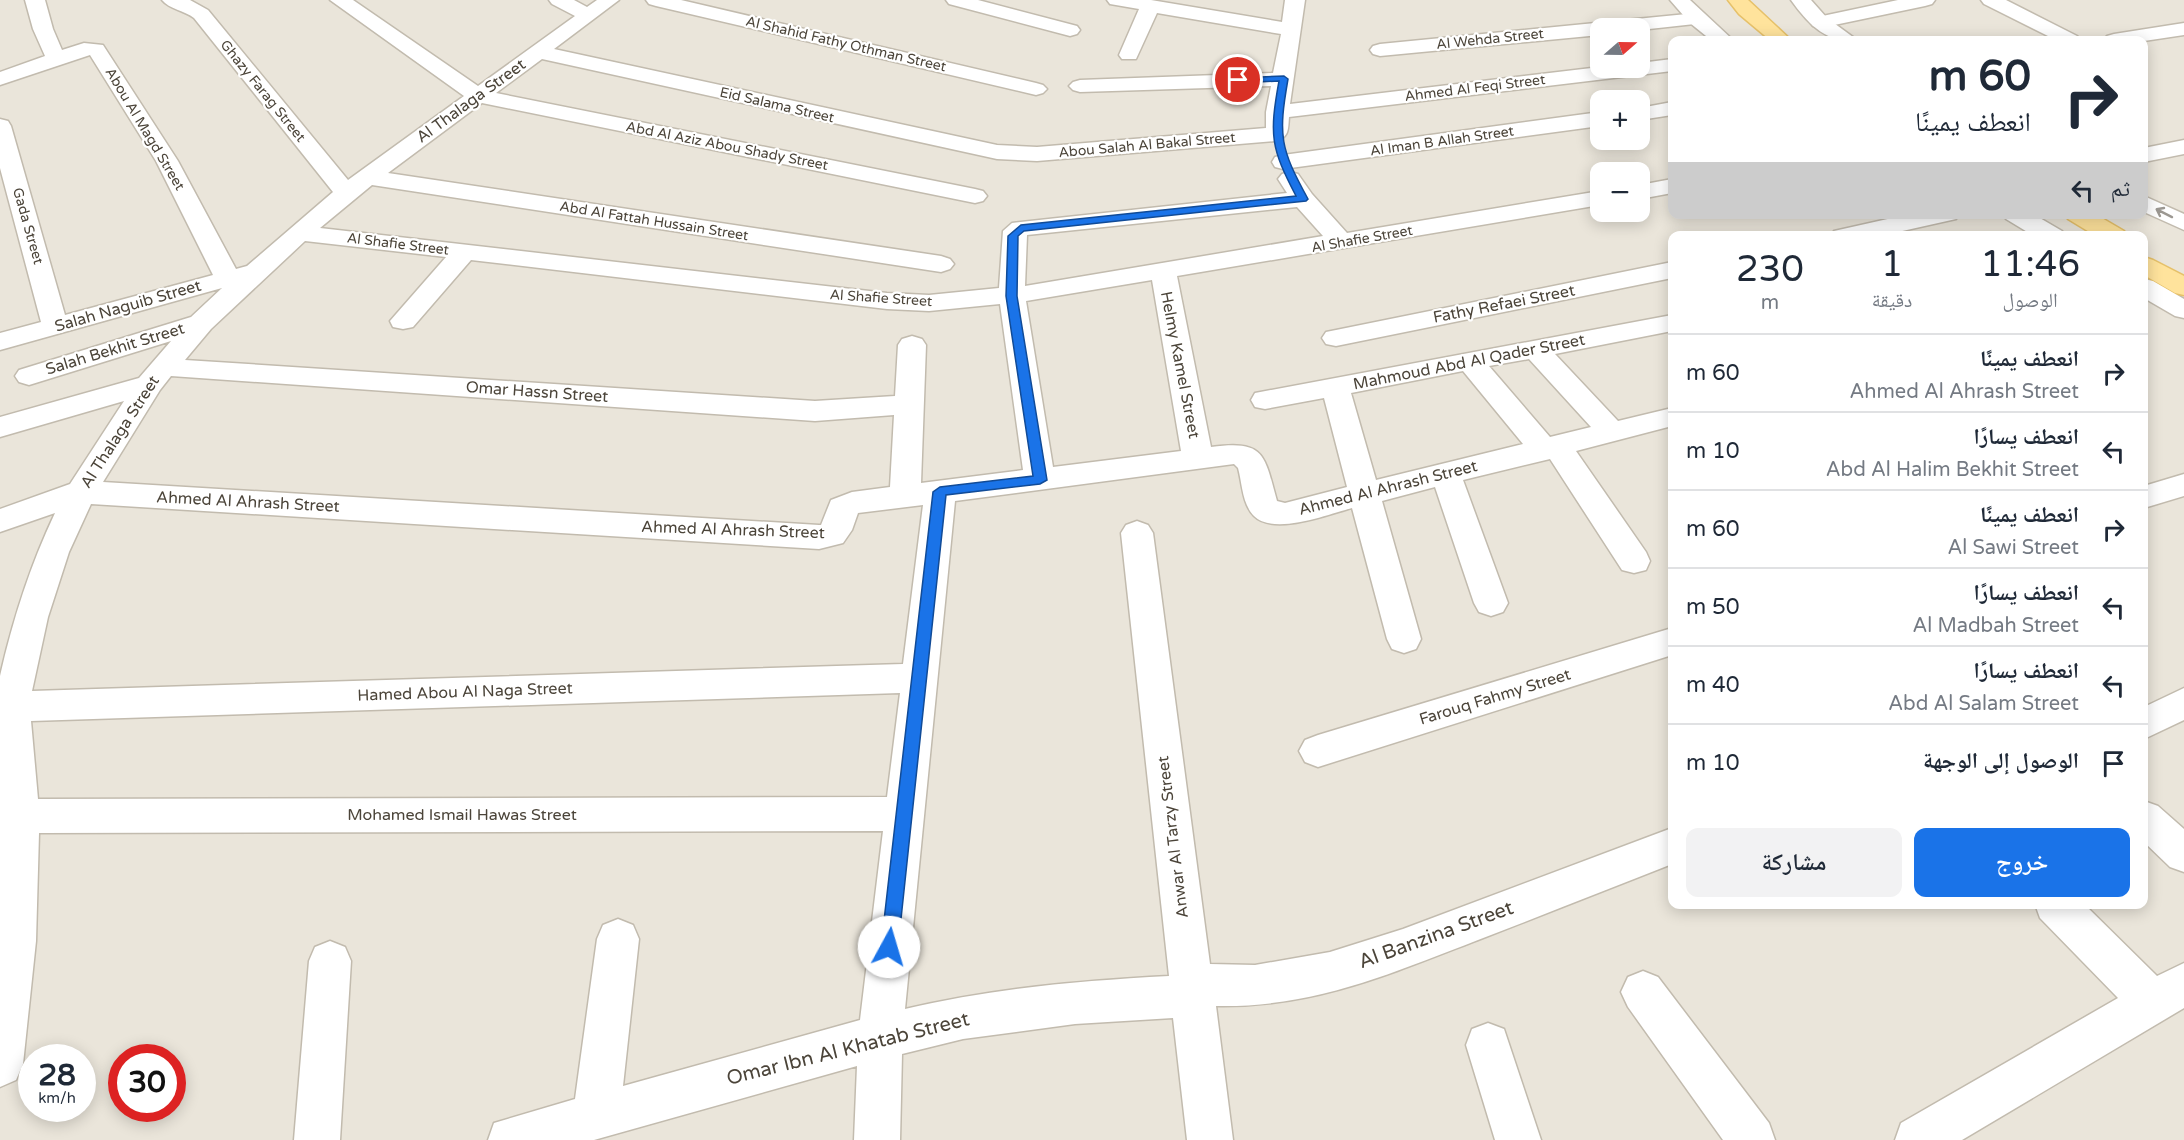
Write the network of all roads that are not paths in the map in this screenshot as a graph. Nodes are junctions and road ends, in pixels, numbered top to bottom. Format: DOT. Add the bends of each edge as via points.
graph roads {
  1 [pos="35,0"];
  2 [pos="172,0"];
  3 [pos="340,0"];
  4 [pos="559,0"];
  5 [pos="656,0"];
  6 [pos="956,0"];
  7 [pos="1117,0"];
  8 [pos="1295,0"];
  9 [pos="1680,0"];
  10 [pos="1719,0"];
  11 [pos="1738,0"];
  12 [pos="1801,0"];
  13 [pos="1925,0"];
  14 [pos="1991,0"];
  15 [pos="1150,6"];
  16 [pos="599,7"];
  17 [pos="1697,19"];
  18 [pos="1820,22"];
  19 [pos="1650,24"];
  20 [pos="2184,29"];
  21 [pos="1070,30"];
  22 [pos="1292,30"];
  23 [pos="1590,30"];
  24 [pos="1718,36"];
  25 [pos="1757,36"];
  26 [pos="1776,36"];
  27 [pos="1840,36"];
  28 [pos="2062,36"];
  29 [pos="2139,36"];
  30 [pos="1380,50"];
  31 [pos="538,52"];
  32 [pos="1129,55"];
  33 [pos="56,58"];
  34 [pos="1668,66"];
  35 [pos="0,79"];
  36 [pos="1284,79"];
  37 [pos="1080,86"];
  38 [pos="1036,89"];
  39 [pos="478,96"];
  40 [pos="1668,110"];
  41 [pos="1650,112"];
  42 [pos="1590,120"];
  43 [pos="1277,123"];
  44 [pos="0,126"];
  45 [pos="2184,147"];
  46 [pos="2148,153"];
  47 [pos="1017,154"];
  48 [pos="1283,162"];
  49 [pos="357,185"];
  50 [pos="1668,187"];
  51 [pos="1650,190"];
  52 [pos="975,196"];
  53 [pos="1303,199"];
  54 [pos="1590,200"];
  55 [pos="2148,205"];
  56 [pos="1923,219"];
  57 [pos="2024,219"];
  58 [pos="2061,219"];
  59 [pos="2086,219"];
  60 [pos="2184,223"];
  61 [pos="1867,231"];
  62 [pos="2044,231"];
  63 [pos="2081,231"];
  64 [pos="2106,231"];
  65 [pos="300,233"];
  66 [pos="1342,242"];
  67 [pos="465,252"];
  68 [pos="2148,253"];
  69 [pos="941,264"];
  70 [pos="2148,267"];
  71 [pos="1668,271"];
  72 [pos="1162,272"];
  73 [pos="2184,273"];
  74 [pos="242,274"];
  75 [pos="2184,288"];
  76 [pos="2148,293"];
  77 [pos="1012,296"];
  78 [pos="2184,310"];
  79 [pos="403,321"];
  80 [pos="201,323"];
  81 [pos="1668,324"];
  82 [pos="55,326"];
  83 [pos="1336,338"];
  84 [pos="0,342"];
  85 [pos="912,345"];
  86 [pos="1535,349"];
  87 [pos="1469,361"];
  88 [pos="157,375"];
  89 [pos="29,376"];
  90 [pos="1335,387"];
  91 [pos="1265,400"];
  92 [pos="910,403"];
  93 [pos="1668,418"];
  94 [pos="0,427"];
  95 [pos="1612,432"];
  96 [pos="1550,448"];
  97 [pos="1198,459"];
  98 [pos="1446,474"];
  99 [pos="1040,480"];
  100 [pos="2184,485"];
  101 [pos="81,492"];
  102 [pos="923,494"];
  103 [pos="1363,495"];
  104 [pos="2148,496"];
  105 [pos="0,521"];
  106 [pos="1137,533"];
  107 [pos="1634,561"];
  108 [pos="1491,603"];
  109 [pos="31,617"];
  110 [pos="0,631"];
  111 [pos="1404,639"];
  112 [pos="1668,643"];
  113 [pos="919,678"];
  114 [pos="2184,703"];
  115 [pos="11,707"];
  116 [pos="2148,722"];
  117 [pos="1318,751"];
  118 [pos="904,814"];
  119 [pos="2148,822"];
  120 [pos="13,830"];
  121 [pos="1668,848"];
  122 [pos="2184,854"];
  123 [pos="2061,909"];
  124 [pos="618,939"];
  125 [pos="8,946"];
  126 [pos="330,961"];
  127 [pos="1191,991"];
  128 [pos="1643,992"];
  129 [pos="2168,993"];
  130 [pos="880,1036"];
  131 [pos="1488,1045"];
  132 [pos="0,1064"];
  133 [pos="596,1116"];
  134 [pos="318,1140"];
  135 [pos="511,1140"];
  136 [pos="877,1140"];
  137 [pos="1210,1140"];
  138 [pos="1518,1140"];
  139 [pos="1752,1140"];
  140 [pos="1918,1140"];
  1 -- 33 [label="street"];
  2 -- 49 [label="street, Ghazy Farag Street" via="201,14"];
  3 -- 39 [label="street"];
  4 -- 16 [label="street"];
  5 -- 38 [label="street, Al Shahid Fathy Othman Street"];
  6 -- 21 [label="street"];
  7 -- 15 [label="street"];
  8 -- 22 [label="street"];
  9 -- 17 [label="street"];
  10 -- 25 [label="main road"];
  11 -- 26 [label="main road"];
  12 -- 18 [label="street"];
  13 -- 18 [label="street"];
  14 -- 28 [label="street"];
  15 -- 22 [label="street"];
  15 -- 32 [label="street"];
  16 -- 31 [label="street, Al Thalaga Street"];
  17 -- 19 [label="street, Al Wehda Street"];
  17 -- 24 [label="street"];
  18 -- 27 [label="street"];
  20 -- 29 [label="street"];
  22 -- 36 [label="street"];
  23 -- 30 [label="street, Al Wehda Street"];
  31 -- 39 [label="street, Al Thalaga Street"];
  31 -- 47 [label="street, Eid Salama Street" via="978,150"];
  33 -- 35 [label="street"];
  33 -- 74 [label="street, Abou Al Magd Street" via="96,49"];
  34 -- 43 [label="street, Ahmed Al Feqi Street"];
  36 -- 37 [label="street"];
  36 -- 43 [label="street"];
  39 -- 49 [label="street, Al Thalaga Street"];
  39 -- 52 [label="street, Abd Al Aziz Abou Shady Street"];
  40 -- 41 [label="street"];
  42 -- 48 [label="street, Al Iman B Allah Street"];
  43 -- 47 [label="street, Abou Salah Al Bakal Street"];
  43 -- 48 [label="street"];
  44 -- 82 [label="street, Gada Street"];
  45 -- 46 [label="street"];
  48 -- 53 [label="street"];
  49 -- 65 [label="street, Al Thalaga Street"];
  49 -- 69 [label="street, Abd Al Fattah Hussain Street"];
  50 -- 51 [label="street"];
  53 -- 66 [label="street"];
  53 -- 77 [label="street" via="1021,228 1015,231"];
  54 -- 66 [label="street, Al Shafie Street"];
  60 -- 55 [label="street, one-way"];
  56 -- 61 [label="street"];
  57 -- 62 [label="street"];
  58 -- 63 [label="main road"];
  59 -- 64 [label="main road"];
  65 -- 67 [label="street, Al Shafie Street"];
  65 -- 74 [label="street, Al Thalaga Street"];
  66 -- 72 [label="street, Al Shafie Street"];
  67 -- 77 [label="street, Al Shafie Street" via="888,301 929,303"];
  67 -- 79 [label="street"];
  68 -- 73 [label="main road"];
  70 -- 75 [label="main road"];
  71 -- 83 [label="street, Fathy Refaei Street"];
  72 -- 77 [label="street, Al Shafie Street"];
  72 -- 97 [label="street, Helmy Kamel Street"];
  74 -- 80 [label="street, Al Thalaga Street"];
  74 -- 82 [label="street, Salah Naguib Street"];
  76 -- 78 [label="street"];
  77 -- 99 [label="street"];
  80 -- 88 [label="street, Al Thalaga Street"];
  80 -- 89 [label="street, Salah Bekhit Street"];
  81 -- 86 [label="street, Mahmoud Abd Al Qader Street"];
  82 -- 84 [label="street, Salah Naguib Street"];
  85 -- 92 [label="street"];
  86 -- 87 [label="street, Mahmoud Abd Al Qader Street"];
  86 -- 95 [label="street"];
  87 -- 90 [label="street, Mahmoud Abd Al Qader Street"];
  87 -- 96 [label="street"];
  88 -- 92 [label="street, Omar Hassn Street" via="815,411"];
  88 -- 94 [label="street"];
  88 -- 101 [label="street, Al Thalaga Street"];
  90 -- 91 [label="street, Mahmoud Abd Al Qader Street"];
  90 -- 103 [label="street"];
  92 -- 102 [label="street"];
  93 -- 95 [label="street, Ahmed Al Ahrash Street"];
  95 -- 96 [label="street, Ahmed Al Ahrash Street"];
  96 -- 98 [label="street, Ahmed Al Ahrash Street"];
  96 -- 107 [label="street"];
  97 -- 99 [label="street, Ahmed Al Ahrash Street"];
  97 -- 103 [label="street, Ahmed Al Ahrash Street" via="1236,454 1248,458 1262,502 1272,512 1285,514"];
  98 -- 103 [label="street, Ahmed Al Ahrash Street"];
  98 -- 108 [label="street"];
  99 -- 102 [label="street, Ahmed Al Ahrash Street"];
  100 -- 104 [label="street"];
  101 -- 102 [label="street, Ahmed Al Ahrash Street" via="819,537 832,535 846,505"];
  101 -- 105 [label="street"];
  101 -- 109 [label="street, Al Thalaga Street" via="53,552"];
  102 -- 113 [label="street"];
  103 -- 111 [label="street"];
  106 -- 127 [label="street, Anwar Al Tarzy Street"];
  109 -- 110 [label="street"];
  109 -- 115 [label="street, Al Thalaga Street"];
  112 -- 117 [label="street, Farouq Fahmy Street"];
  113 -- 115 [label="street, Hamed Abou Al Naga Street"];
  113 -- 118 [label="street"];
  114 -- 116 [label="street"];
  115 -- 120 [label="street, Al Thalaga Street"];
  118 -- 120 [label="street, Mohamed Ismail Hawas Street"];
  118 -- 130 [label="street"];
  119 -- 122 [label="street"];
  120 -- 125 [label="street, Al Thalaga Street"];
  121 -- 127 [label="street, Al Banzina Street" via="1330,974"];
  123 -- 129 [label="street"];
  124 -- 133 [label="street"];
  125 -- 132 [label="street, Al Thalaga Street"];
  126 -- 134 [label="street"];
  127 -- 130 [label="street, Omar Ibn Al Khatab Street" via="963,1017"];
  127 -- 137 [label="street, Anwar Al Tarzy Street"];
  128 -- 139 [label="street"];
  129 -- 140 [label="street"];
  130 -- 133 [label="street, Omar Ibn Al Khatab Street"];
  130 -- 136 [label="street"];
  131 -- 138 [label="street"];
  133 -- 135 [label="street, Omar Ibn Al Khatab Street"];
}
